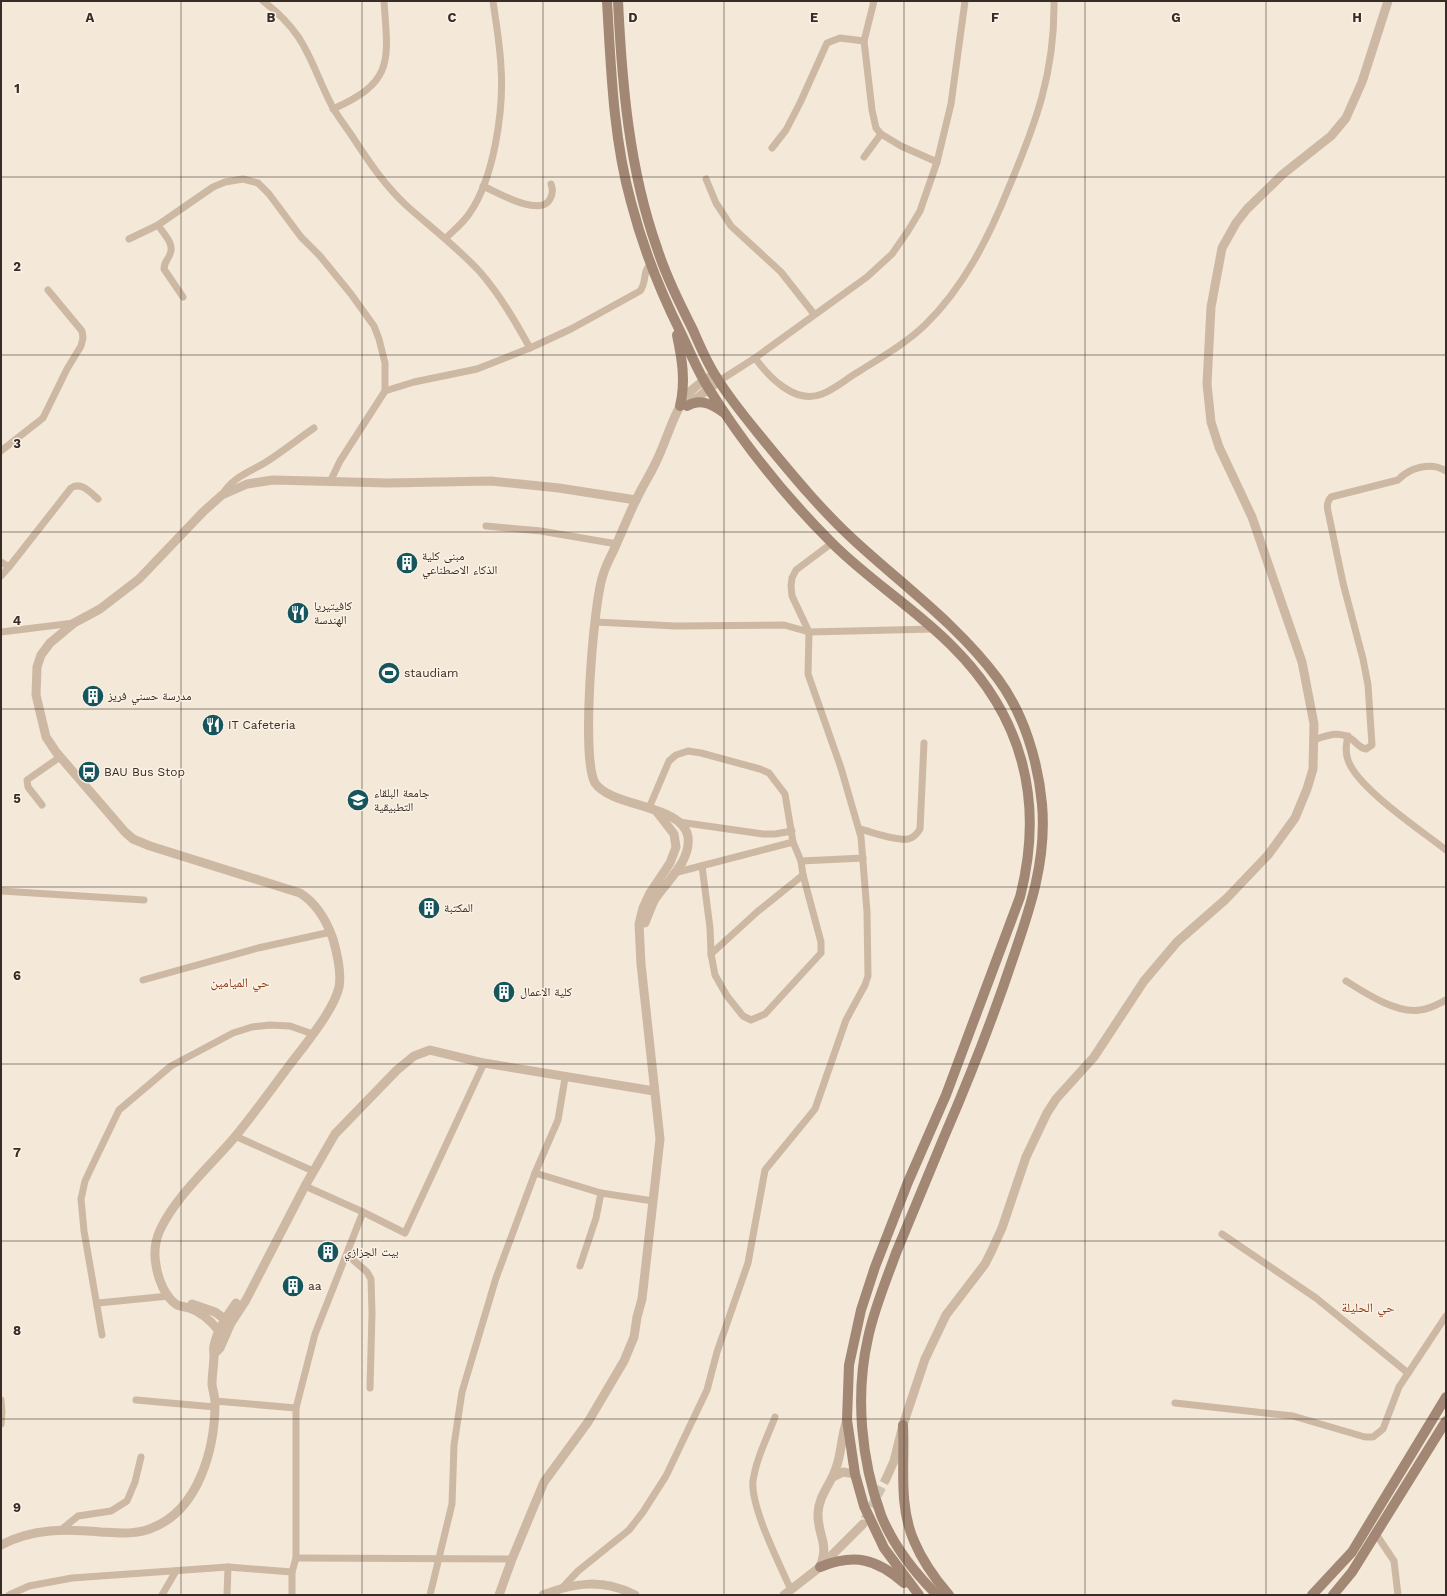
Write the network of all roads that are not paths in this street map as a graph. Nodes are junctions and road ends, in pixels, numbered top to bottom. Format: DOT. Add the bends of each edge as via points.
graph roads {
  1 [pos="263,1"];
  2 [pos="384,1"];
  3 [pos="493,1"];
  4 [pos="607,1"];
  5 [pos="618,1"];
  6 [pos="874,1"];
  7 [pos="965,1"];
  8 [pos="1054,1"];
  9 [pos="1388,1"];
  10 [pos="864,41"];
  11 [pos="334,109"];
  12 [pos="881,134"];
  13 [pos="772,148"];
  14 [pos="864,157"];
  15 [pos="937,162"];
  16 [pos="706,178"];
  17 [pos="551,184"];
  18 [pos="483,186"];
  19 [pos="158,225"];
  20 [pos="446,238"];
  21 [pos="129,239"];
  22 [pos="651,264"];
  23 [pos="48,290"];
  24 [pos="184,297"];
  25 [pos="814,314"];
  26 [pos="674,319"];
  27 [pos="530,348"];
  28 [pos="755,358"];
  29 [pos="716,378"];
  30 [pos="706,385"];
  31 [pos="385,391"];
  32 [pos="684,406"];
  33 [pos="725,413"];
  34 [pos="314,428"];
  35 [pos="1,451"];
  36 [pos="1446,471"];
  37 [pos="330,482"];
  38 [pos="222,495"];
  39 [pos="98,499"];
  40 [pos="636,500"];
  41 [pos="486,526"];
  42 [pos="832,543"];
  43 [pos="617,544"];
  44 [pos="1,562"];
  45 [pos="9,567"];
  46 [pos="1,576"];
  47 [pos="595,622"];
  48 [pos="74,623"];
  49 [pos="934,629"];
  50 [pos="1,632"];
  51 [pos="809,632"];
  52 [pos="1348,736"];
  53 [pos="1314,740"];
  54 [pos="924,743"];
  55 [pos="60,757"];
  56 [pos="42,805"];
  57 [pos="653,810"];
  58 [pos="679,822"];
  59 [pos="860,829"];
  60 [pos="792,831"];
  61 [pos="793,842"];
  62 [pos="1446,850"];
  63 [pos="863,858"];
  64 [pos="801,861"];
  65 [pos="702,866"];
  66 [pos="674,873"];
  67 [pos="803,875"];
  68 [pos="1,891"];
  69 [pos="144,900"];
  70 [pos="331,932"];
  71 [pos="641,934"];
  72 [pos="711,954"];
  73 [pos="143,980"];
  74 [pos="1346,981"];
  75 [pos="1446,1000"];
  76 [pos="313,1034"];
  77 [pos="484,1063"];
  78 [pos="565,1078"];
  79 [pos="654,1091"];
  80 [pos="946,1095"];
  81 [pos="960,1100"];
  82 [pos="235,1136"];
  83 [pos="313,1172"];
  84 [pos="535,1173"];
  85 [pos="304,1186"];
  86 [pos="601,1193"];
  87 [pos="653,1201"];
  88 [pos="364,1212"];
  89 [pos="1222,1234"];
  90 [pos="349,1248"];
  91 [pos="580,1266"];
  92 [pos="171,1299"];
  93 [pos="98,1303"];
  94 [pos="1446,1316"];
  95 [pos="228,1321"];
  96 [pos="219,1332"];
  97 [pos="102,1335"];
  98 [pos="215,1353"];
  99 [pos="1408,1373"];
  100 [pos="370,1388"];
  101 [pos="1446,1397"];
  102 [pos="1,1400"];
  103 [pos="136,1400"];
  104 [pos="1175,1403"];
  105 [pos="215,1404"];
  106 [pos="296,1408"];
  107 [pos="775,1417"];
  108 [pos="847,1420"];
  109 [pos="1446,1421"];
  110 [pos="1,1424"];
  111 [pos="903,1425"];
  112 [pos="141,1457"];
  113 [pos="855,1474"];
  114 [pos="833,1477"];
  115 [pos="886,1478"];
  116 [pos="862,1524"];
  117 [pos="62,1529"];
  118 [pos="1376,1534"];
  119 [pos="824,1542"];
  120 [pos="1,1545"];
  121 [pos="840,1553"];
  122 [pos="296,1558"];
  123 [pos="438,1558"];
  124 [pos="512,1559"];
  125 [pos="228,1567"];
  126 [pos="820,1567"];
  127 [pos="176,1571"];
  128 [pos="292,1572"];
  129 [pos="562,1587"];
  130 [pos="788,1593"];
  131 [pos="9,1595"];
  132 [pos="162,1595"];
  133 [pos="227,1595"];
  134 [pos="292,1595"];
  135 [pos="430,1595"];
  136 [pos="499,1595"];
  137 [pos="543,1595"];
  138 [pos="635,1595"];
  139 [pos="919,1595"];
  140 [pos="937,1595"];
  141 [pos="949,1595"];
  142 [pos="1312,1595"];
  143 [pos="1333,1595"];
  144 [pos="1398,1595"];
  1 -- 11 [label="street" via="287,21 300,37"];
  2 -- 11 [label="street" via="386,55 380,76 367,90"];
  3 -- 18 [label="street" via="501,68 500,106 492,157"];
  4 -- 22 [label="main road" via="612,89 620,148 630,200"];
  5 -- 29 [label="main road" via="621,62 640,190 656,248 678,301"];
  6 -- 10 [label="street"];
  7 -- 15 [label="street" via="951,104"];
  8 -- 28 [label="street" via="1048,75 1037,119 979,255 944,303 925,325 904,342 822,394 805,396 787,390 765,371"];
  9 -- 53 [label="street" via="1362,82 1346,118 1331,136 1283,174 1236,223 1222,248 1211,307 1207,384 1211,422 1219,447 1252,517 1292,629 1311,704"];
  10 -- 12 [label="street" via="874,118 876,128"];
  10 -- 13 [label="street" via="840,38 827,43 786,130"];
  11 -- 20 [label="street" via="374,170 391,190"];
  12 -- 14 [label="street"];
  12 -- 15 [label="street"];
  15 -- 25 [label="street" via="920,211 892,254 867,277"];
  16 -- 25 [label="street" via="716,203 731,226 781,272"];
  17 -- 18 [label="street" via="550,199 543,206 518,202"];
  18 -- 20 [label="street" via="470,212"];
  19 -- 21 [label="street"];
  19 -- 24 [label="street" via="171,246 171,254 165,261 164,269"];
  19 -- 31 [label="street" via="213,187 225,182 243,179 262,186 301,237 351,294 374,326 384,357"];
  20 -- 27 [label="street" via="502,300"];
  22 -- 26 [label="main road"];
  22 -- 27 [label="street" via="646,271 645,284 636,293 571,329"];
  23 -- 35 [label="street" via="82,331 81,346 43,418"];
  25 -- 28 [label="street"];
  26 -- 30 [label="main road"];
  26 -- 32 [label="main road" via="684,372"];
  27 -- 31 [label="street" via="477,369 414,382"];
  28 -- 29 [label="street"];
  29 -- 30 [label="street"];
  29 -- 81 [label="main road" via="790,473 824,511 961,636 979,656 1000,681 1014,707 1034,756 1039,780 1043,829 1036,890 975,1065"];
  30 -- 32 [label="street" via="688,394"];
  30 -- 33 [label="main road"];
  31 -- 37 [label="street" via="340,461"];
  32 -- 33 [label="main road" via="695,401 703,402"];
  32 -- 40 [label="street" via="675,418 656,463"];
  33 -- 42 [label="main road" via="770,475"];
  34 -- 38 [label="street" via="265,463 237,478"];
  36 -- 52 [label="street" via="1435,466 1421,468 1406,473 1398,480 1331,497 1328,501 1343,583 1358,634 1367,678 1372,745 1366,749 1362,748"];
  37 -- 38 [label="street" via="260,481"];
  37 -- 40 [label="street" via="491,481"];
  38 -- 48 [label="street" via="139,579 100,608"];
  39 -- 45 [label="street" via="81,486 71,488"];
  40 -- 43 [label="street"];
  41 -- 43 [label="street" via="540,531"];
  42 -- 49 [label="main road"];
  42 -- 51 [label="street" via="806,561 792,578 792,596"];
  43 -- 47 [label="street" via="603,574"];
  44 -- 45 [label="street"];
  45 -- 46 [label="street"];
  47 -- 51 [label="street" via="676,626 784,626"];
  47 -- 57 [label="street" via="588,732 593,779 603,791"];
  48 -- 50 [label="street"];
  48 -- 55 [label="street" via="50,643 41,655 37,667 36,695 43,725 51,746"];
  49 -- 51 [label="street"];
  49 -- 80 [label="main road" via="980,675 1007,719 1024,768 1030,824 1028,868 1020,897"];
  51 -- 59 [label="street" via="808,674"];
  52 -- 53 [label="street" via="1330,734"];
  52 -- 62 [label="street" via="1348,760 1368,787 1403,818"];
  53 -- 111 [label="street" via="1313,769 1295,818 1268,855 1226,899 1177,942 1144,981 1094,1057 1056,1099 1047,1113 1026,1157 1002,1228 985,1264 946,1315 937,1332"];
  54 -- 59 [label="street" via="920,829 915,836 908,839 898,838"];
  55 -- 56 [label="street" via="27,780 28,787"];
  55 -- 70 [label="street" via="115,822 133,839 182,857 300,893 317,908"];
  57 -- 58 [label="street" via="670,815"];
  57 -- 60 [label="street" via="669,761 676,755 688,751 769,773 785,794"];
  57 -- 71 [label="street" via="674,834 676,847 670,863 643,908 639,924"];
  58 -- 60 [label="street" via="763,834"];
  58 -- 66 [label="street" via="685,828 688,846"];
  59 -- 63 [label="street"];
  60 -- 61 [label="street"];
  61 -- 64 [label="street"];
  61 -- 65 [label="street"];
  63 -- 64 [label="street"];
  63 -- 129 [label="street" via="868,976 846,1020 815,1109 765,1170 748,1263 717,1352 707,1390 666,1476 643,1512 629,1530"];
  64 -- 67 [label="street"];
  65 -- 66 [label="street"];
  65 -- 72 [label="street"];
  66 -- 71 [label="street" via="655,900"];
  67 -- 72 [label="street"];
  67 -- 72 [label="street" via="822,953 762,1016 751,1020 743,1016 715,975"];
  68 -- 69 [label="street"];
  70 -- 73 [label="street" via="258,948"];
  70 -- 76 [label="street" via="340,974 339,986 335,998"];
  71 -- 79 [label="street" via="641,964"];
  74 -- 75 [label="street" via="1371,997 1409,1010 1425,1009"];
  76 -- 82 [label="street"];
  76 -- 93 [label="street" via="290,1026 270,1025 233,1033 171,1066 119,1110 94,1162 81,1199 84,1231"];
  77 -- 78 [label="street"];
  77 -- 83 [label="street" via="430,1050 414,1056 335,1134"];
  77 -- 88 [label="street" via="405,1233"];
  78 -- 79 [label="street"];
  78 -- 84 [label="street" via="558,1120"];
  79 -- 87 [label="street" via="660,1139"];
  80 -- 81 [label="main road"];
  80 -- 108 [label="main road" via="908,1182 861,1310 849,1366"];
  81 -- 140 [label="main road" via="910,1218 874,1314 867,1343 861,1393 868,1470 882,1517 909,1563"];
  82 -- 83 [label="street"];
  82 -- 92 [label="street" via="179,1202 160,1231 155,1252 156,1264 162,1284"];
  83 -- 85 [label="street"];
  84 -- 86 [label="street"];
  84 -- 123 [label="street" via="496,1278 462,1392 454,1445 453,1498"];
  85 -- 88 [label="street"];
  85 -- 95 [label="street" via="248,1291 246,1300"];
  86 -- 87 [label="street"];
  86 -- 91 [label="street" via="596,1218"];
  87 -- 124 [label="street" via="642,1299 634,1337 624,1361 588,1422 544,1482"];
  88 -- 90 [label="street"];
  89 -- 99 [label="street" via="1311,1294"];
  90 -- 100 [label="street" via="352,1259 371,1279"];
  90 -- 106 [label="street" via="315,1334"];
  92 -- 93 [label="street"];
  92 -- 95 [label="street" via="209,1309"];
  92 -- 96 [label="street" via="178,1305 197,1311 210,1320"];
  93 -- 97 [label="street"];
  94 -- 99 [label="street"];
  95 -- 96 [label="street"];
  95 -- 98 [label="street" via="220,1348"];
  96 -- 98 [label="street" via="214,1345"];
  98 -- 105 [label="street" via="212,1374"];
  99 -- 104 [label="street" via="1397,1392 1383,1429 1373,1437 1364,1437 1293,1416"];
  101 -- 142 [label="main road" via="1352,1552"];
  102 -- 110 [label="street"];
  103 -- 105 [label="street"];
  105 -- 106 [label="street"];
  105 -- 117 [label="street" via="209,1447 199,1479 172,1517 152,1528 130,1534"];
  106 -- 122 [label="street"];
  107 -- 130 [label="street" via="759,1458 753,1491 756,1508"];
  108 -- 113 [label="main road"];
  108 -- 114 [label="street"];
  109 -- 118 [label="main road"];
  111 -- 115 [label="street" via="894,1461"];
  111 -- 141 [label="main road" via="904,1498 912,1535 929,1567"];
  112 -- 117 [label="street" via="127,1501 111,1511 78,1516"];
  113 -- 114 [label="street" via="843,1472"];
  113 -- 139 [label="main road" via="874,1530 897,1568"];
  114 -- 119 [label="street" via="822,1494 818,1513 818,1523"];
  116 -- 121 [label="street"];
  117 -- 120 [label="street" via="34,1533"];
  118 -- 143 [label="main road" via="1352,1572"];
  118 -- 144 [label="street" via="1394,1561"];
  119 -- 121 [label="street"];
  119 -- 126 [label="street" via="824,1555"];
  121 -- 126 [label="main road"];
  121 -- 139 [label="main road" via="875,1564 890,1572"];
  122 -- 123 [label="street"];
  122 -- 128 [label="street"];
  123 -- 124 [label="street"];
  123 -- 135 [label="street"];
  124 -- 136 [label="street"];
  125 -- 127 [label="street"];
  125 -- 128 [label="street"];
  125 -- 133 [label="street"];
  126 -- 130 [label="street"];
  127 -- 131 [label="street" via="72,1578 36,1585"];
  127 -- 132 [label="street"];
  128 -- 134 [label="street"];
  129 -- 137 [label="street"];
  129 -- 138 [label="street" via="583,1583 603,1584"];
}
